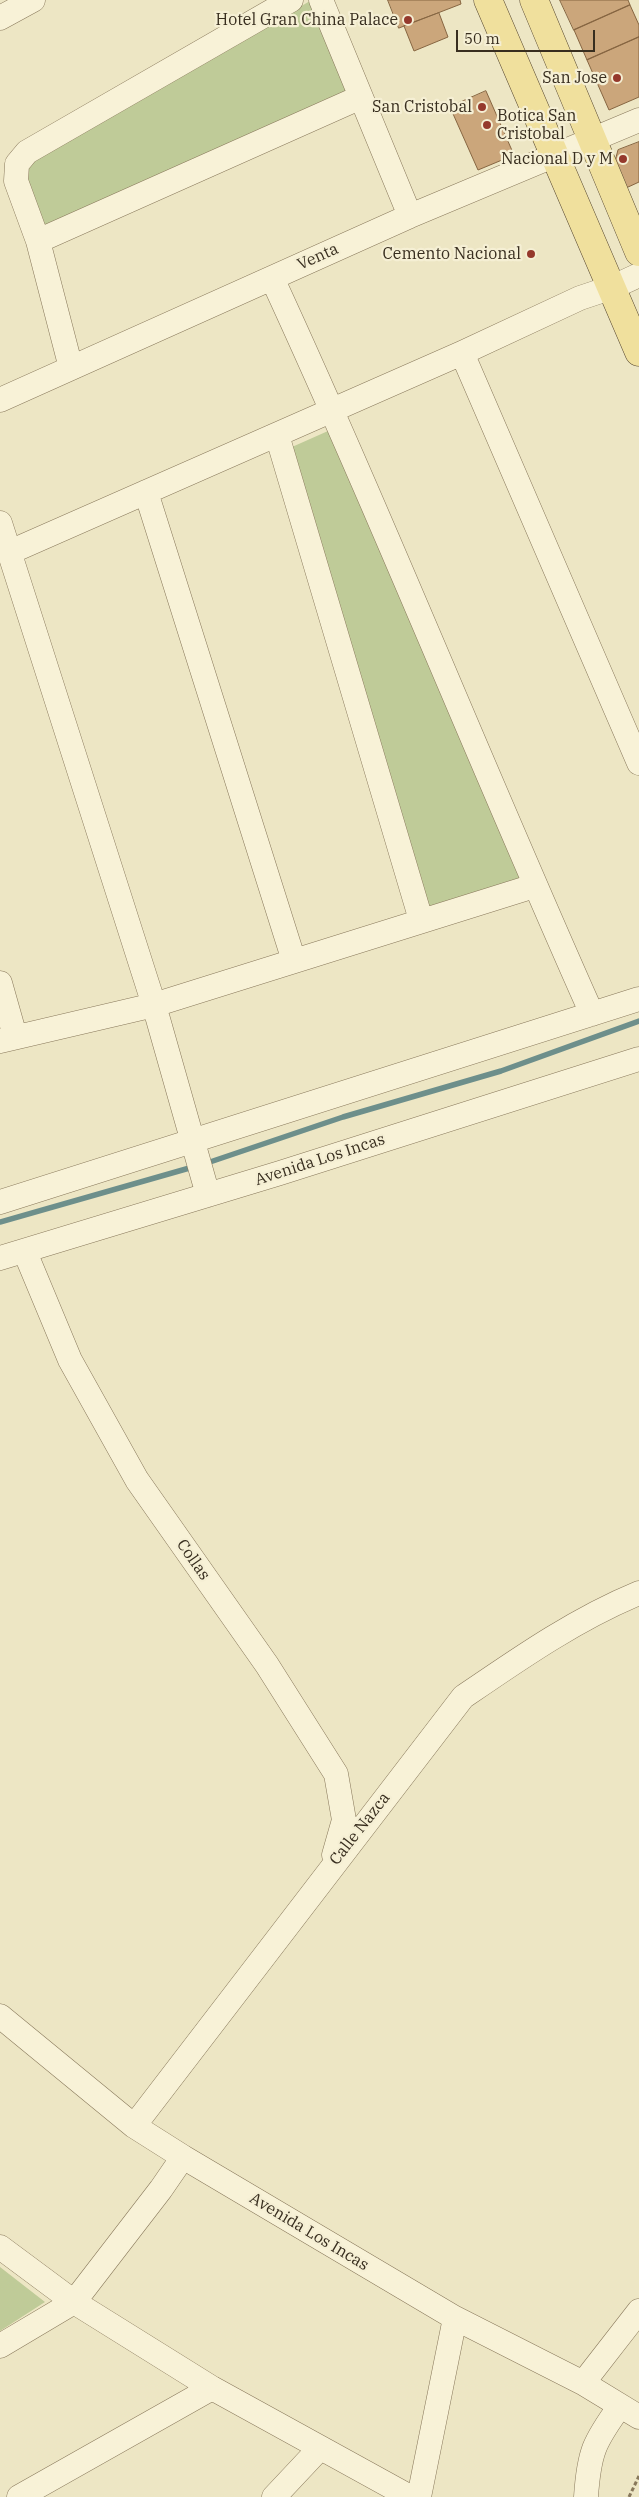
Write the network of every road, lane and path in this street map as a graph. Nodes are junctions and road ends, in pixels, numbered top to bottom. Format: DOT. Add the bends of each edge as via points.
graph roads {
  1 [pos="33,0"];
  2 [pos="291,0"];
  3 [pos="321,0"];
  4 [pos="488,0"];
  5 [pos="534,0"];
  6 [pos="0,18"];
  7 [pos="361,97"];
  8 [pos="639,120"];
  9 [pos="592,140"];
  10 [pos="554,156"];
  11 [pos="410,216"];
  12 [pos="38,241"];
  13 [pos="639,252"];
  14 [pos="639,275"];
  15 [pos="272,278"];
  16 [pos="613,287"];
  17 [pos="639,352"];
  18 [pos="462,354"];
  19 [pos="71,368"];
  20 [pos="0,400"];
  21 [pos="332,409"];
  22 [pos="277,435"];
  23 [pos="146,492"];
  24 [pos="0,523"];
  25 [pos="10,552"];
  26 [pos="639,763"];
  27 [pos="534,886"];
  28 [pos="421,920"];
  29 [pos="294,961"];
  30 [pos="0,983"];
  31 [pos="639,999"];
  32 [pos="154,1004"];
  33 [pos="592,1014"];
  34 [pos="8,1038"];
  35 [pos="639,1059"];
  36 [pos="193,1142"];
  37 [pos="208,1195"];
  38 [pos="0,1202"];
  39 [pos="25,1252"];
  40 [pos="0,1258"];
  41 [pos="639,1593"];
  42 [pos="331,1867"];
  43 [pos="0,2016"];
  44 [pos="134,2126"];
  45 [pos="183,2157"];
  46 [pos="0,2246"];
  47 [pos="74,2302"];
  48 [pos="639,2311"];
  49 [pos="455,2318"];
  50 [pos="0,2346"];
  51 [pos="583,2383"];
  52 [pos="212,2388"];
  53 [pos="630,2412"];
  54 [pos="320,2448"];
  55 [pos="639,2476"];
  56 [pos="19,2497"];
  57 [pos="274,2497"];
  58 [pos="410,2497"];
  59 [pos="419,2497"];
  60 [pos="586,2497"];
  61 [pos="629,2497"];
  1 -- 6 [label="street"];
  2 -- 12 [label="street" via="28,152 17,164 16,181"];
  3 -- 7 [label="street"];
  4 -- 10 [label="main road"];
  5 -- 9 [label="main road"];
  7 -- 11 [label="street"];
  7 -- 12 [label="street"];
  8 -- 9 [label="street, Venta"];
  9 -- 10 [label="street, Venta"];
  9 -- 13 [label="main road"];
  10 -- 11 [label="street, Venta"];
  10 -- 16 [label="main road"];
  11 -- 15 [label="street, Venta"];
  12 -- 19 [label="street"];
  14 -- 16 [label="street"];
  15 -- 19 [label="street, Venta"];
  15 -- 21 [label="street"];
  16 -- 17 [label="main road"];
  16 -- 18 [label="street" via="580,298"];
  18 -- 21 [label="street"];
  18 -- 26 [label="street"];
  19 -- 20 [label="street, Venta"];
  21 -- 22 [label="street"];
  21 -- 27 [label="street"];
  22 -- 23 [label="street"];
  22 -- 28 [label="street"];
  23 -- 25 [label="street"];
  23 -- 29 [label="street"];
  24 -- 25 [label="street"];
  25 -- 32 [label="street"];
  27 -- 28 [label="street"];
  27 -- 33 [label="street"];
  28 -- 29 [label="street"];
  29 -- 32 [label="street"];
  30 -- 34 [label="street"];
  31 -- 33 [label="street"];
  32 -- 34 [label="street"];
  32 -- 36 [label="street"];
  33 -- 36 [label="street"];
  35 -- 37 [label="street, Avenida Los Incas"];
  36 -- 37 [label="street"];
  36 -- 38 [label="street"];
  37 -- 39 [label="street, Avenida Los Incas"];
  39 -- 40 [label="street, Avenida Los Incas"];
  39 -- 42 [label="street, Collas" via="70,1360 137,1480 267,1665 336,1774 344,1820"];
  41 -- 42 [label="street, Calle Nazca" via="605,1607 531,1650 463,1697"];
  42 -- 44 [label="street, Calle Nazca"];
  43 -- 44 [label="street, Avenida Los Incas"];
  44 -- 45 [label="street, Avenida Los Incas"];
  45 -- 47 [label="street"];
  45 -- 49 [label="street, Avenida Los Incas"];
  46 -- 47 [label="street"];
  47 -- 50 [label="street"];
  47 -- 52 [label="street"];
  48 -- 51 [label="street"];
  49 -- 51 [label="street, Avenida Los Incas"];
  49 -- 59 [label="street"];
  51 -- 53 [label="street, Avenida Los Incas"];
  52 -- 54 [label="street"];
  52 -- 56 [label="street"];
  53 -- 60 [label="street" via="594,2445 587,2473"];
  54 -- 57 [label="street"];
  54 -- 58 [label="street"];
  55 -- 61 [label="path"];
}
